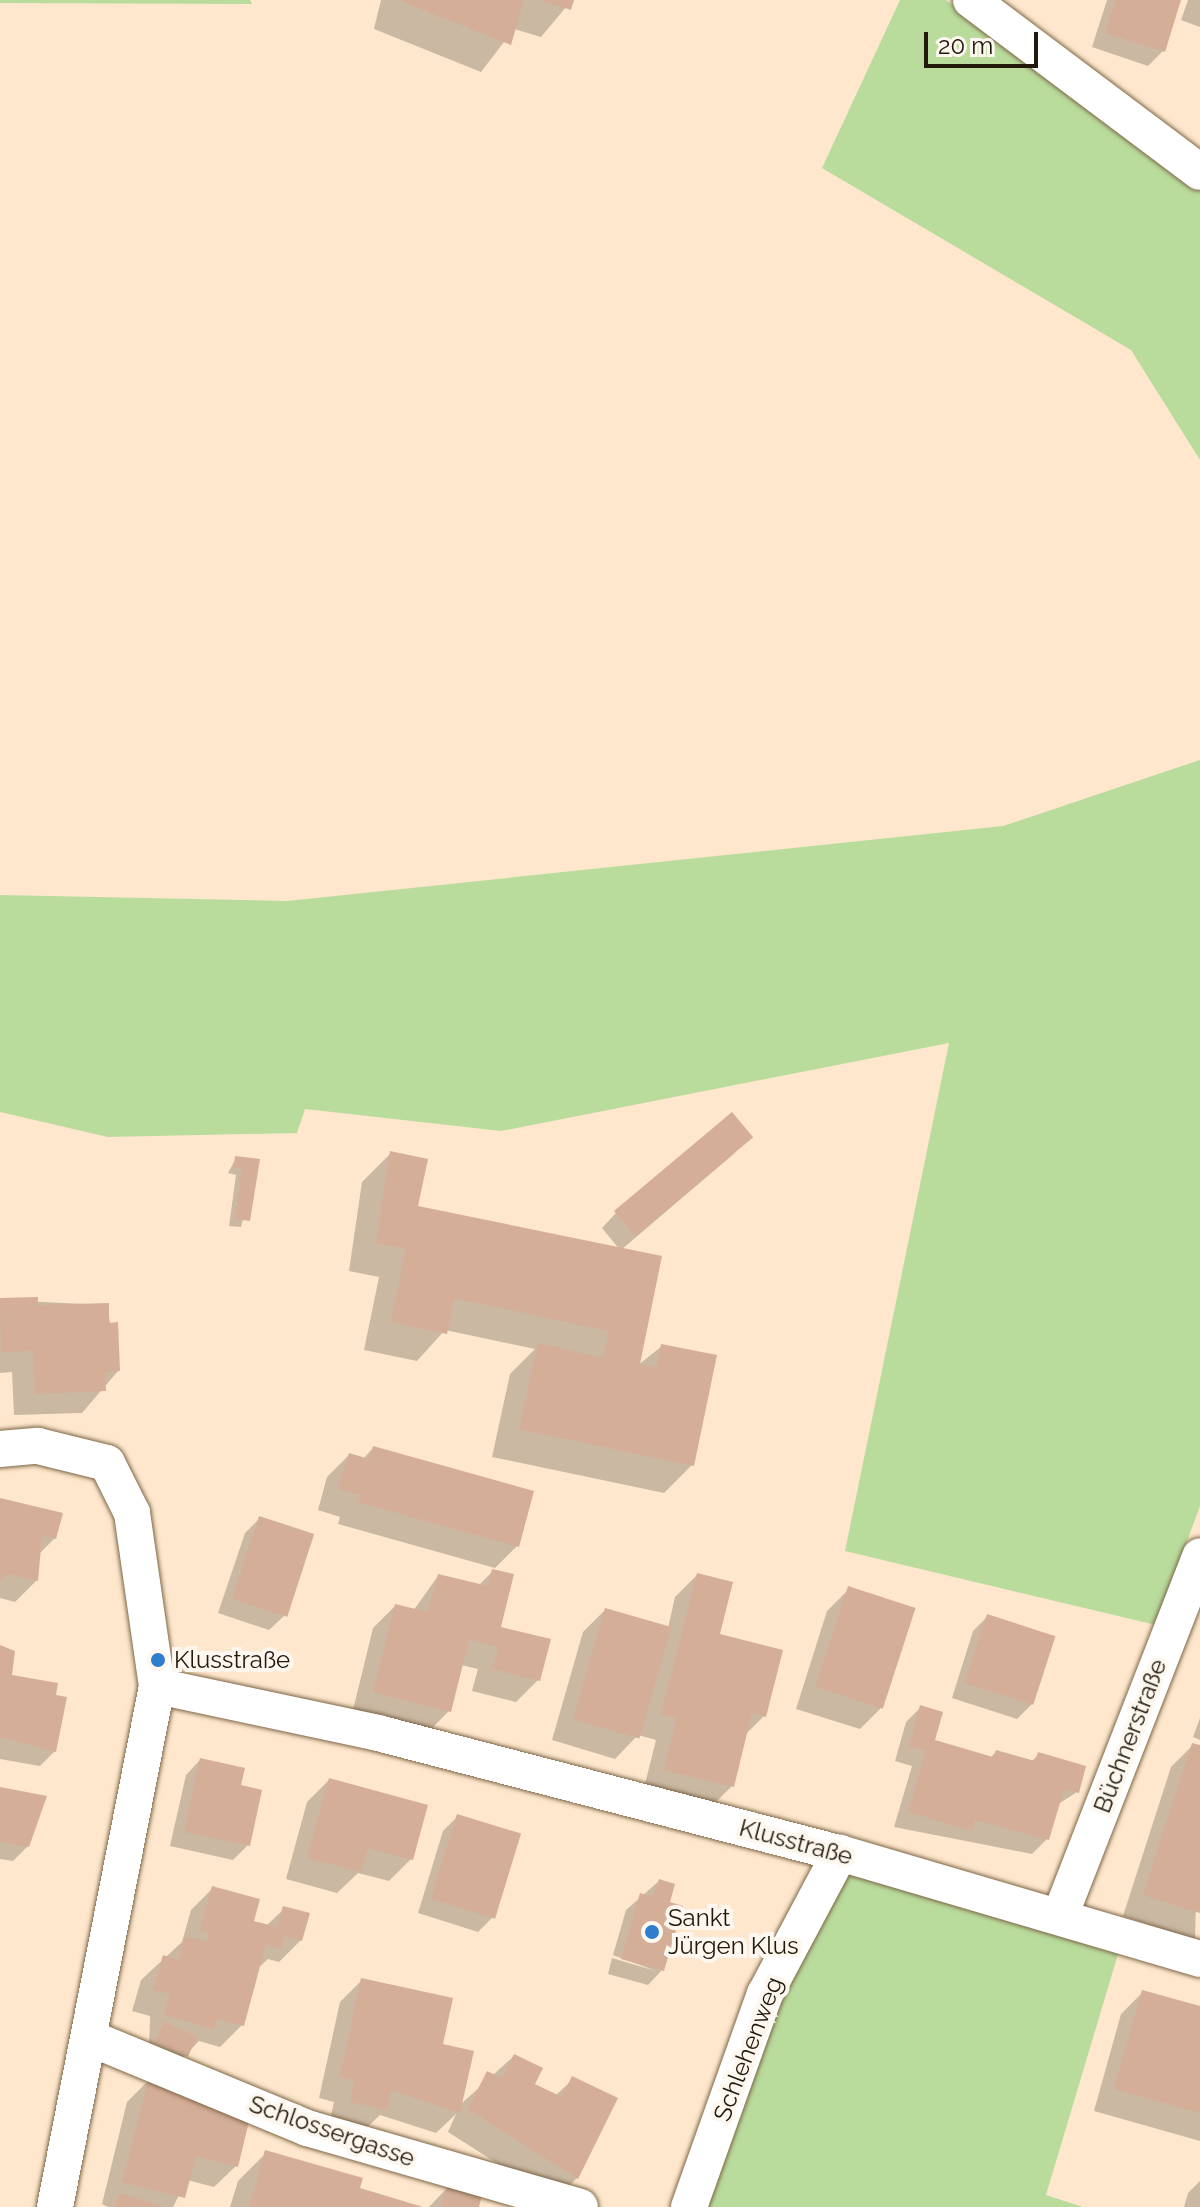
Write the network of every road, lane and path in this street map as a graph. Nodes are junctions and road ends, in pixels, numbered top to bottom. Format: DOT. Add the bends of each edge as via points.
graph roads {
  1 [pos="971,0"];
  2 [pos="1200,172"];
  3 [pos="0,1449"];
  4 [pos="1200,1556"];
  5 [pos="157,1686"];
  6 [pos="840,1853"];
  7 [pos="1060,1916"];
  8 [pos="1200,1959"];
  9 [pos="90,2038"];
  10 [pos="55,2207"];
  11 [pos="580,2207"];
  12 [pos="689,2207"];
  1 -- 2 [label="street"];
  3 -- 5 [label="street" via="38,1446 107,1463 132,1513"];
  4 -- 7 [label="street, Büchnerstraße"];
  5 -- 6 [label="street, Klusstraße" via="378,1733"];
  5 -- 9 [label="street"];
  6 -- 7 [label="street, Klusstraße"];
  6 -- 12 [label="street, Schlehenweg" via="765,1994"];
  7 -- 8 [label="street, Klusstraße"];
  9 -- 10 [label="street"];
  9 -- 11 [label="street, Schlossergasse" via="307,2128"];
}
